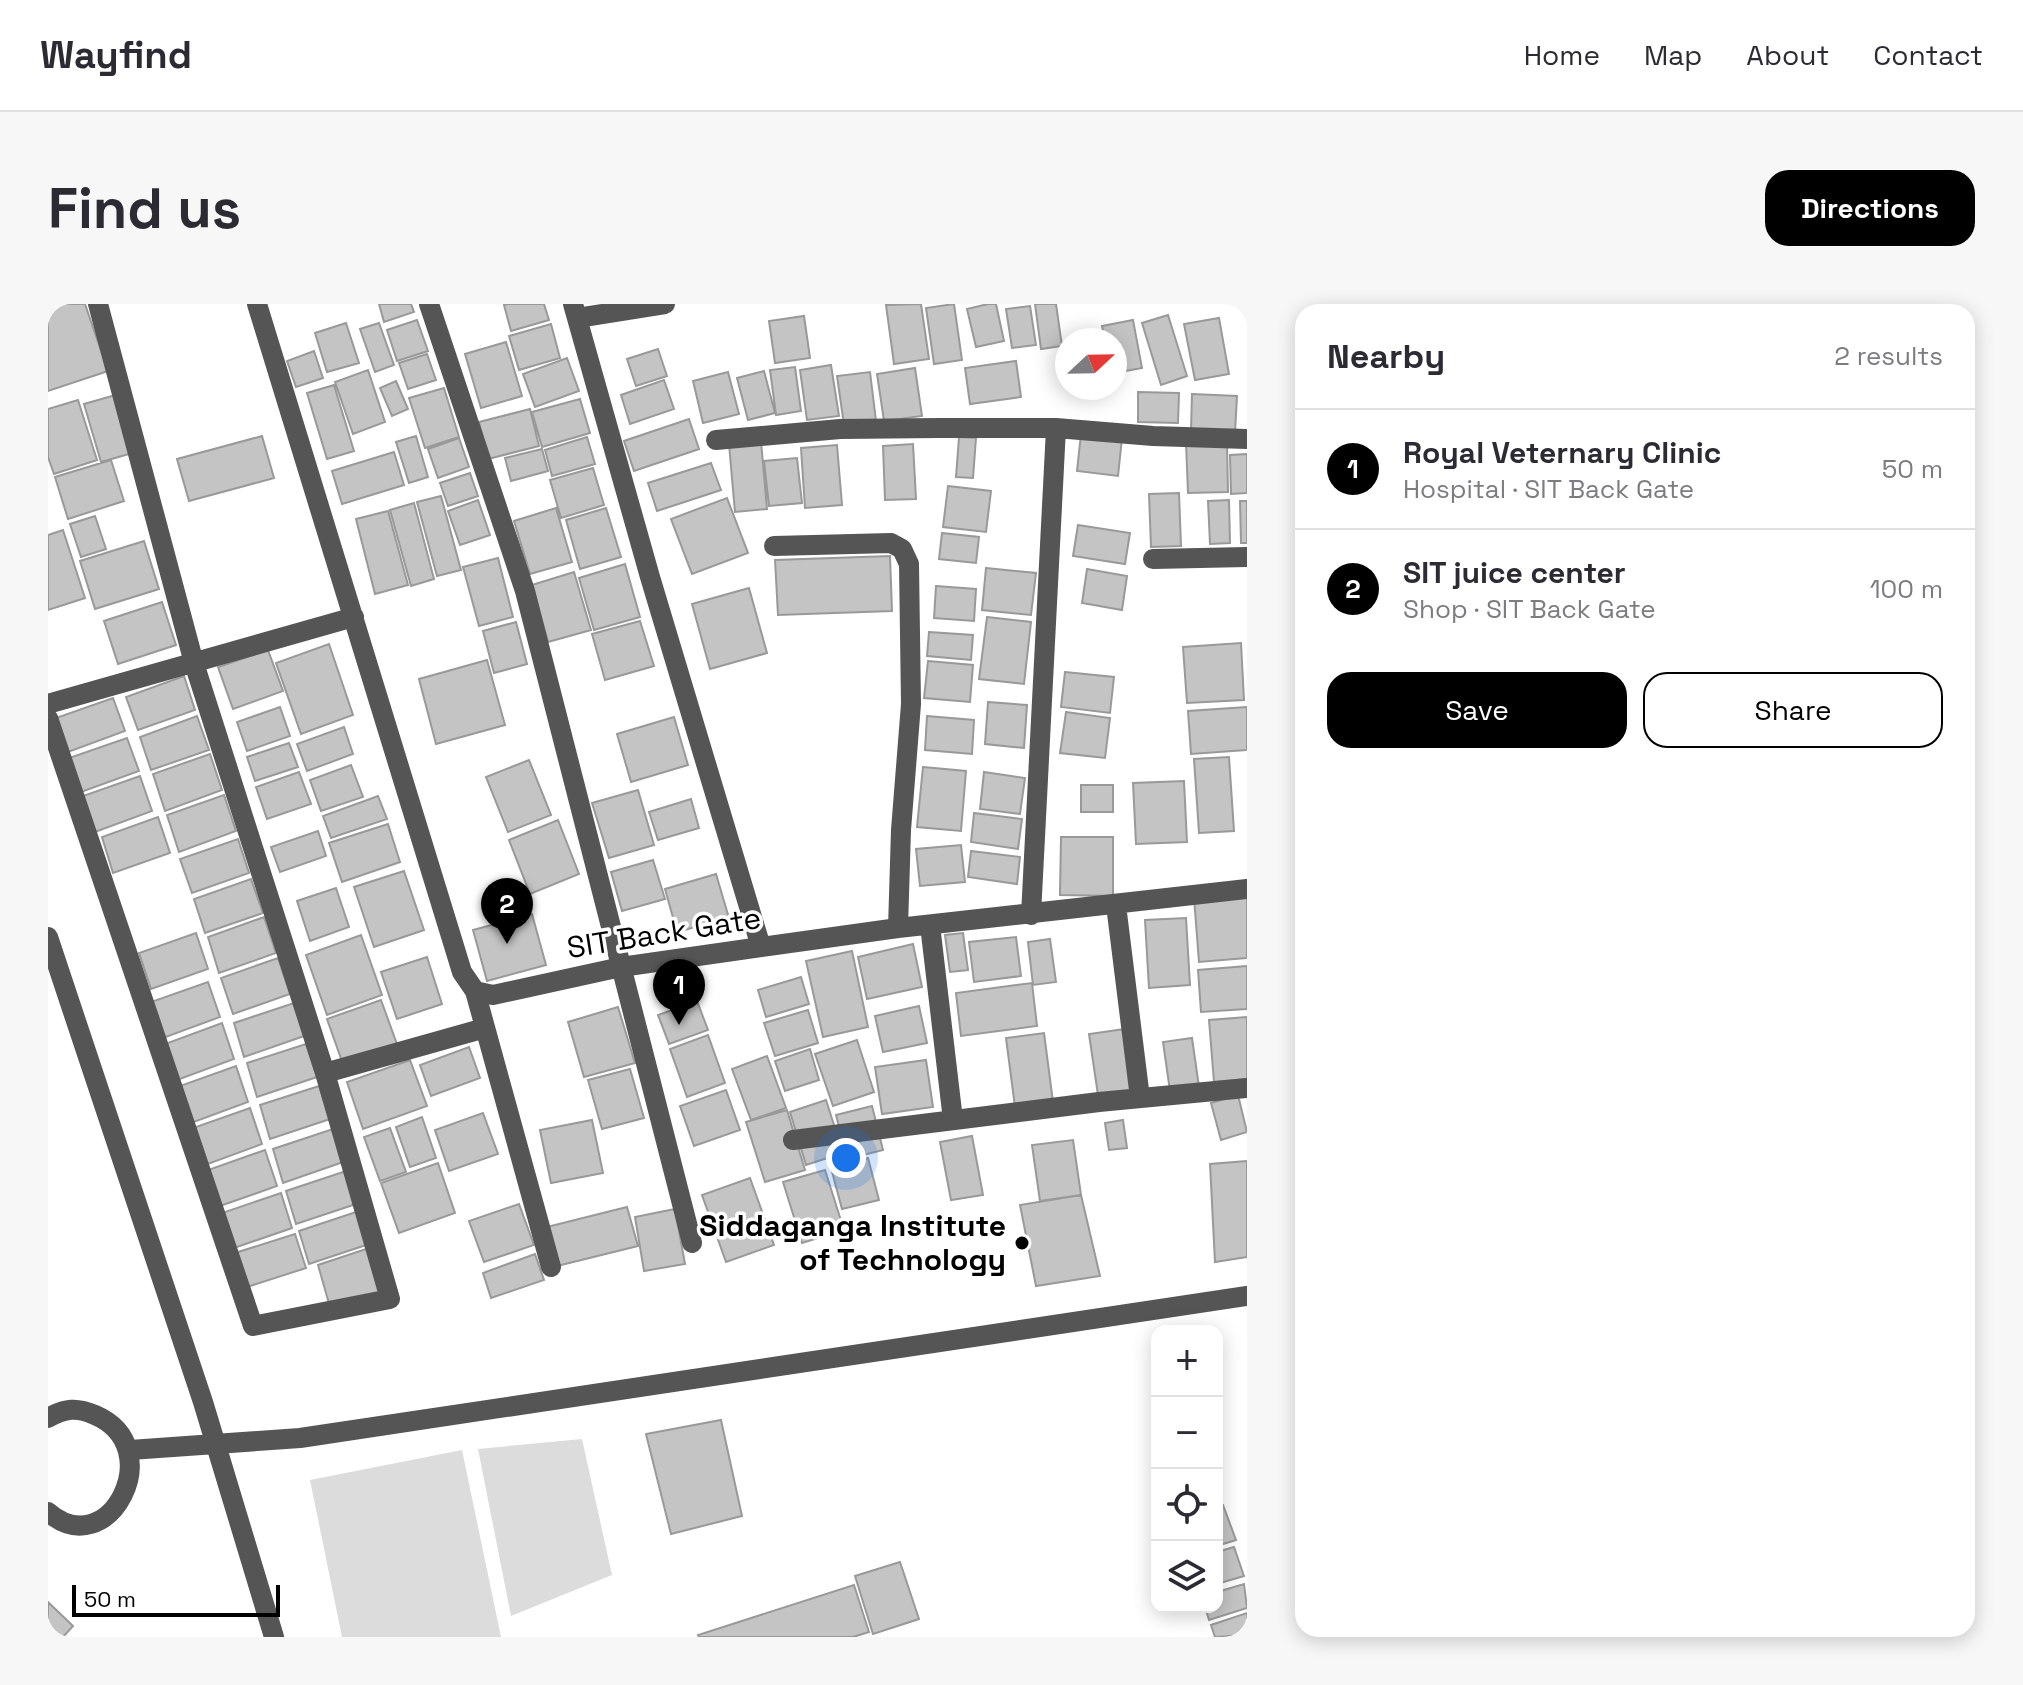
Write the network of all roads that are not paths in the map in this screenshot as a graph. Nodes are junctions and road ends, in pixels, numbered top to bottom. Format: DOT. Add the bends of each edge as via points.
graph roads {
  1 [pos="98,304"];
  2 [pos="257,304"];
  3 [pos="429,304"];
  4 [pos="665,304"];
  5 [pos="575,311"];
  6 [pos="1056,428"];
  7 [pos="1247,439"];
  8 [pos="716,440"];
  9 [pos="774,546"];
  10 [pos="1247,557"];
  11 [pos="1153,559"];
  12 [pos="354,617"];
  13 [pos="194,663"];
  14 [pos="48,704"];
  15 [pos="48,718"];
  16 [pos="1247,889"];
  17 [pos="1116,905"];
  18 [pos="1031,915"];
  19 [pos="930,925"];
  20 [pos="898,928"];
  21 [pos="49,946"];
  22 [pos="761,947"];
  23 [pos="621,967"];
  24 [pos="475,991"];
  25 [pos="485,1028"];
  26 [pos="325,1073"];
  27 [pos="1247,1088"];
  28 [pos="1140,1098"];
  29 [pos="953,1120"];
  30 [pos="793,1140"];
  31 [pos="692,1243"];
  32 [pos="551,1267"];
  33 [pos="1247,1296"];
  34 [pos="48,1418"];
  35 [pos="216,1444"];
  36 [pos="130,1450"];
  37 [pos="48,1512"];
  38 [pos="274,1637"];
  1 -- 13 [label="street"];
  2 -- 12 [label="street"];
  3 -- 23 [label="street" via="525,591"];
  4 -- 5 [label="street"];
  5 -- 22 [label="street"];
  6 -- 7 [label="street"];
  6 -- 8 [label="street" via="840,429"];
  6 -- 18 [label="street"];
  9 -- 20 [label="street" via="891,543 902,549 909,564 911,704"];
  10 -- 11 [label="street"];
  12 -- 13 [label="street"];
  12 -- 24 [label="street" via="462,972"];
  13 -- 14 [label="street"];
  13 -- 26 [label="street"];
  15 -- 26 [label="street" via="253,1326 390,1299"];
  16 -- 17 [label="street, SIT Back Gate"];
  17 -- 18 [label="street, SIT Back Gate"];
  17 -- 28 [label="street"];
  18 -- 19 [label="street, SIT Back Gate"];
  19 -- 20 [label="street, SIT Back Gate"];
  19 -- 29 [label="street"];
  20 -- 22 [label="street, SIT Back Gate"];
  21 -- 35 [label="street"];
  22 -- 23 [label="street, SIT Back Gate"];
  23 -- 24 [label="street, SIT Back Gate" via="493,995"];
  23 -- 31 [label="street"];
  24 -- 25 [label="street"];
  25 -- 26 [label="street"];
  25 -- 32 [label="street"];
  27 -- 28 [label="street"];
  28 -- 29 [label="street"];
  29 -- 30 [label="street"];
  33 -- 35 [label="street" via="300,1438"];
  34 -- 36 [label="street" via="77,1408 99,1416"];
  35 -- 36 [label="street"];
  35 -- 38 [label="street"];
  36 -- 37 [label="street" via="123,1498 107,1516 71,1526"];
}
